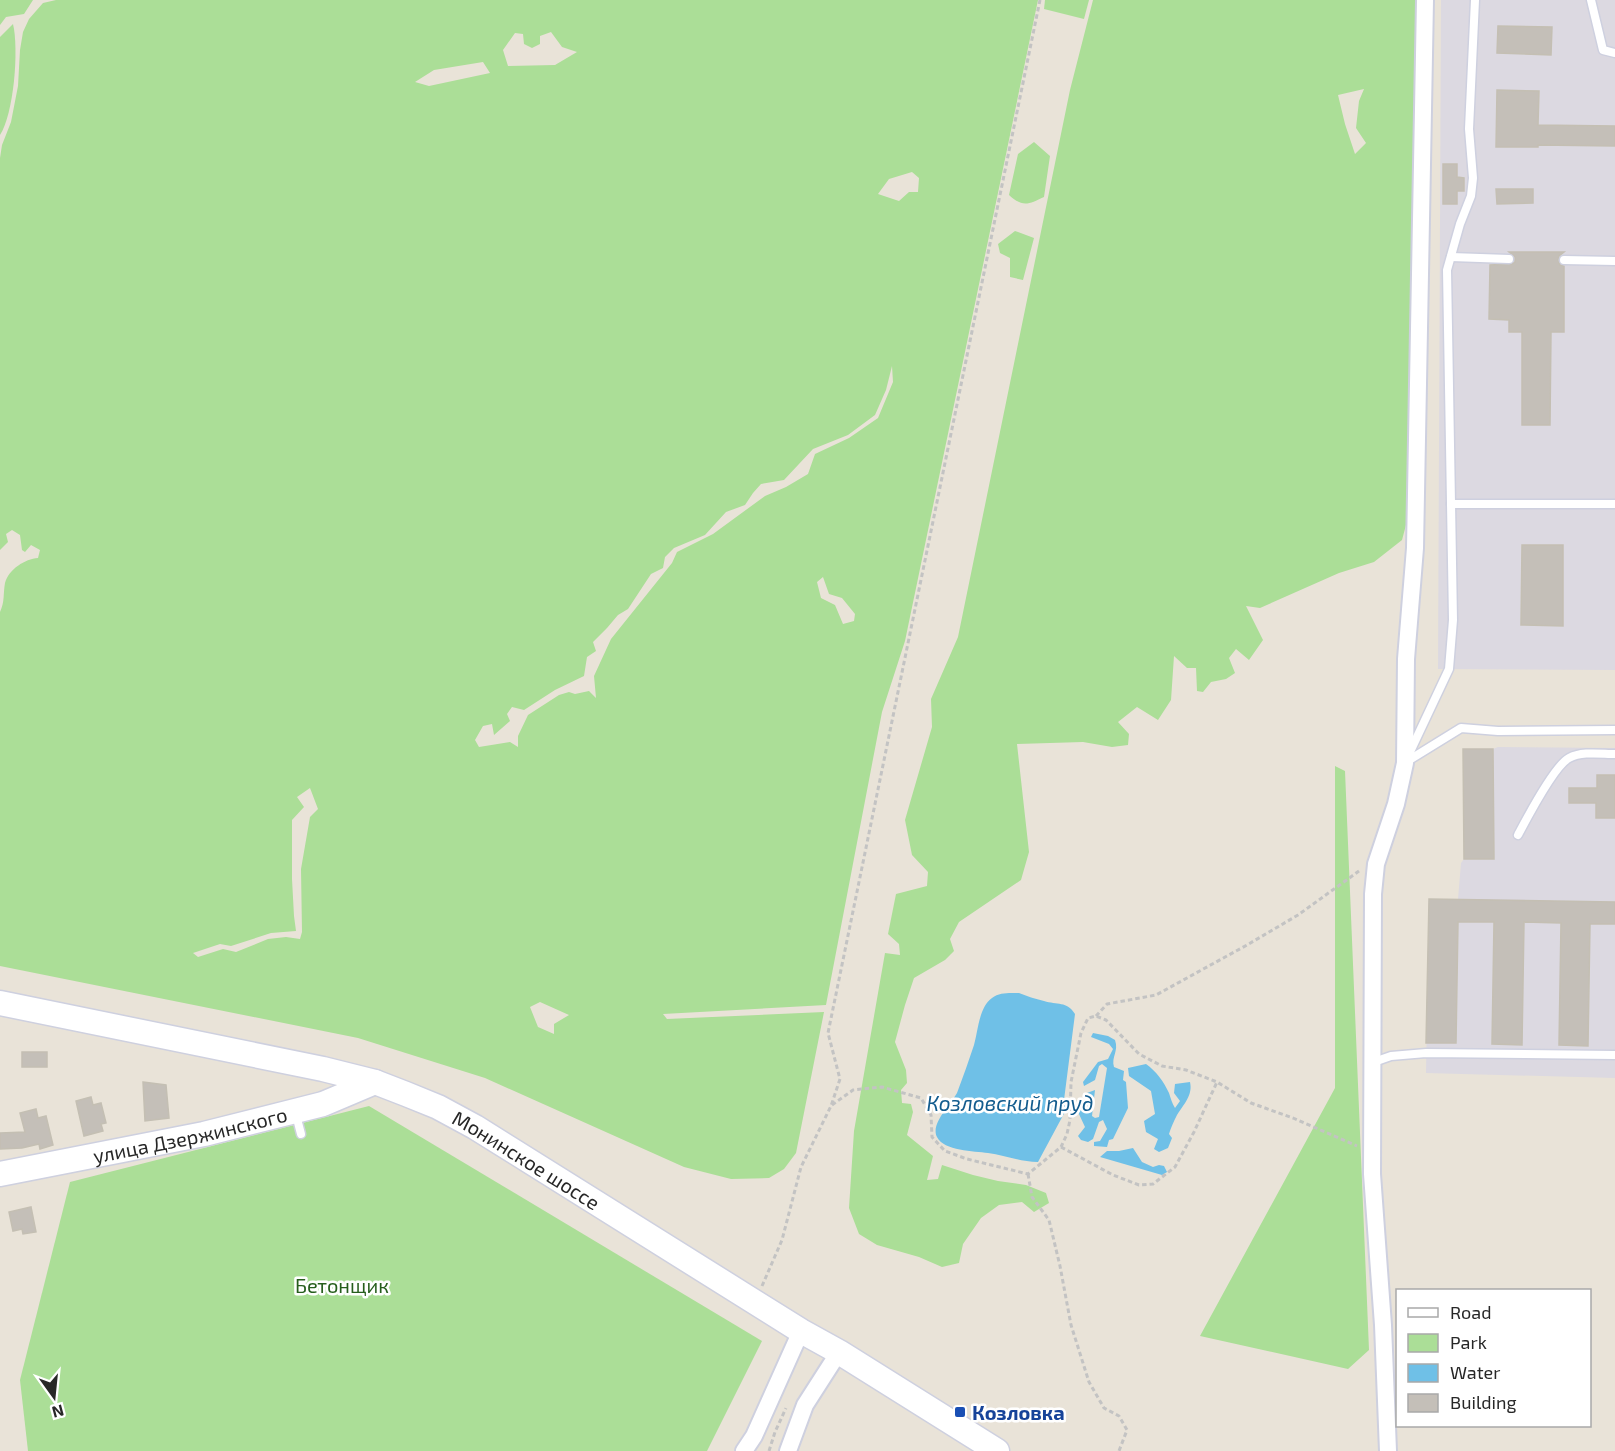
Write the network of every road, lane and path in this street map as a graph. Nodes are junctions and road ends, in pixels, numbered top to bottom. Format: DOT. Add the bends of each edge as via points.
graph roads {
  1 [pos="1040,0"];
  2 [pos="1425,0"];
  3 [pos="1475,0"];
  4 [pos="1591,0"];
  5 [pos="1615,53"];
  6 [pos="1451,257"];
  7 [pos="1509,259"];
  8 [pos="1564,260"];
  9 [pos="1615,261"];
  10 [pos="1451,504"];
  11 [pos="1615,504"];
  12 [pos="1615,730"];
  13 [pos="1615,754"];
  14 [pos="1406,763"];
  15 [pos="1518,835"];
  16 [pos="1376,864"];
  17 [pos="0,1004"];
  18 [pos="1096,1016"];
  19 [pos="1615,1055"];
  20 [pos="1371,1063"];
  21 [pos="323,1070"];
  22 [pos="375,1082"];
  23 [pos="1217,1082"];
  24 [pos="831,1106"];
  25 [pos="299,1118"];
  26 [pos="1061,1147"];
  27 [pos="1372,1152"];
  28 [pos="0,1174"];
  29 [pos="1028,1174"];
  30 [pos="755,1302"];
  31 [pos="801,1331"];
  32 [pos="838,1352"];
  33 [pos="744,1451"];
  34 [pos="788,1451"];
  35 [pos="997,1451"];
  36 [pos="1119,1451"];
  37 [pos="1388,1451"];
  1 -- 24 [label="path" via="828,1033 840,1079"];
  2 -- 14 [label="street" via="1415,548 1406,659"];
  3 -- 6 [label="lane" via="1469,129 1473,178"];
  4 -- 5 [label="lane" via="1603,50"];
  6 -- 7 [label="lane"];
  6 -- 10 [label="lane"];
  8 -- 9 [label="lane"];
  10 -- 11 [label="lane"];
  10 -- 14 [label="lane" via="1453,620 1449,669"];
  12 -- 14 [label="lane" via="1461,728"];
  13 -- 15 [label="lane" via="1585,754 1569,758 1557,768"];
  14 -- 16 [label="street"];
  16 -- 18 [label="path" via="1362,869 1298,915 1156,995 1107,1004"];
  16 -- 20 [label="street"];
  17 -- 21 [label="main road, Монинское шоссе"];
  18 -- 23 [label="path" via="1106,1020 1139,1054 1162,1066"];
  18 -- 26 [label="path" via="1089,1018 1081,1033 1071,1082 1070,1120"];
  19 -- 20 [label="lane" via="1426,1053 1391,1056"];
  20 -- 27 [label="street"];
  21 -- 22 [label="main road, Монинское шоссе"];
  21 -- 25 [label="main road" via="328,1085 324,1094"];
  22 -- 25 [label="main road, улица Дзержинского"];
  22 -- 30 [label="main road, Монинское шоссе" via="438,1107 475,1127"];
  23 -- 26 [label="path" via="1175,1167 1153,1184 1139,1185 1113,1175"];
  23 -- 27 [label="path" via="1251,1103"];
  24 -- 29 [label="path" via="853,1090 882,1088 921,1098 931,1115 932,1137 945,1151"];
  24 -- 30 [label="path" via="801,1167 782,1240"];
  25 -- 28 [label="main road, улица Дзержинского"];
  26 -- 29 [label="path"];
  27 -- 37 [label="street"];
  29 -- 36 [label="path" via="1032,1197 1048,1220 1071,1325 1089,1382 1104,1408 1119,1416 1127,1430"];
  30 -- 31 [label="main road, Монинское шоссе"];
  31 -- 32 [label="main road, Монинское шоссе"];
  31 -- 33 [label="street"];
  32 -- 34 [label="street" via="805,1406"];
  32 -- 35 [label="main road, Монинское шоссе"];
}
